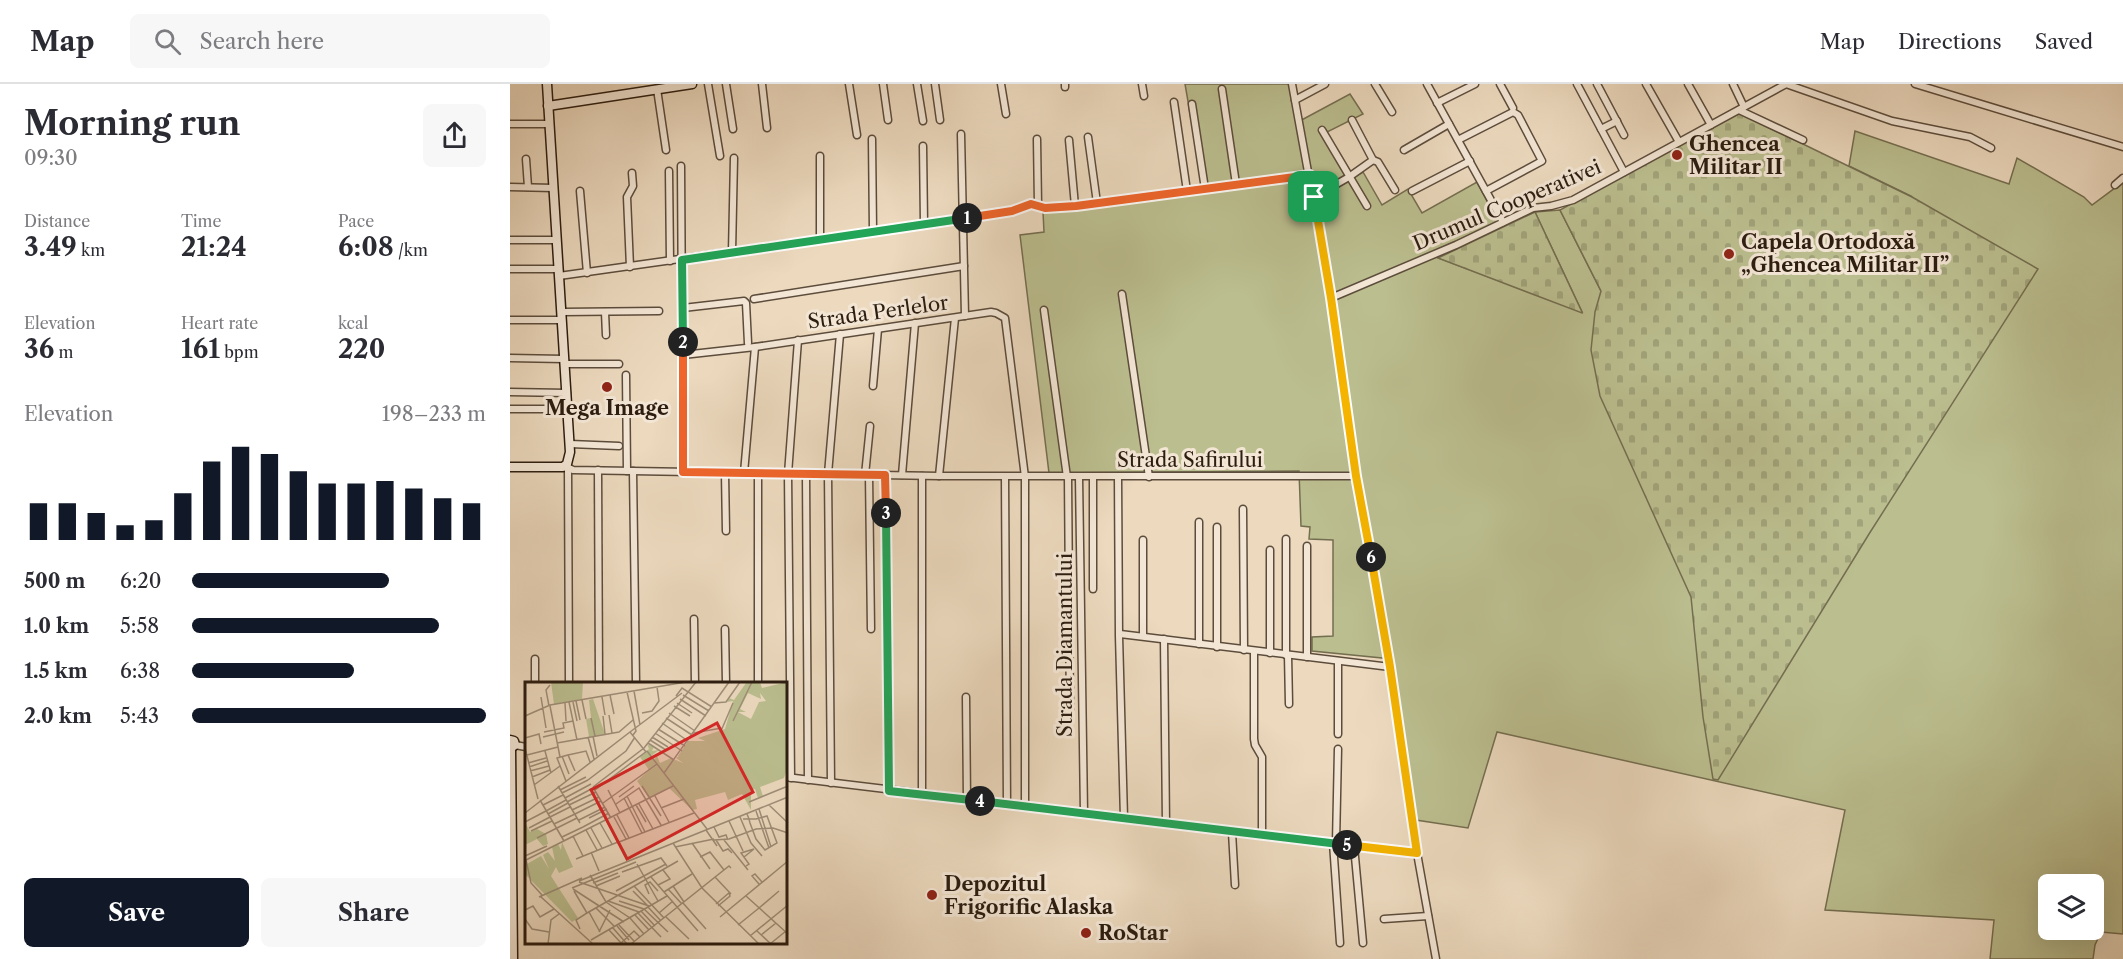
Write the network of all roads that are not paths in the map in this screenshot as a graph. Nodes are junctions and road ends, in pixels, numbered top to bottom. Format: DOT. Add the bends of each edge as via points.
graph roads {
  1 [pos="547,84"];
  2 [pos="692,84"];
  3 [pos="708,84"];
  4 [pos="726,84"];
  5 [pos="762,84"];
  6 [pos="849,84"];
  7 [pos="883,84"];
  8 [pos="917,84"];
  9 [pos="935,84"];
  10 [pos="1001,84"];
  11 [pos="1142,84"];
  12 [pos="1292,84"];
  13 [pos="1325,84"];
  14 [pos="1375,84"];
  15 [pos="1427,84"];
  16 [pos="1475,84"];
  17 [pos="1500,84"];
  18 [pos="1577,84"];
  19 [pos="1597,84"];
  20 [pos="1646,84"];
  21 [pos="1688,84"];
  22 [pos="1732,84"];
  23 [pos="1786,84"];
  24 [pos="1916,84"];
  25 [pos="657,89"];
  26 [pos="1222,89"];
  27 [pos="1144,96"];
  28 [pos="1295,100"];
  29 [pos="1174,102"];
  30 [pos="1437,103"];
  31 [pos="1192,104"];
  32 [pos="548,106"];
  33 [pos="1513,108"];
  34 [pos="1742,108"];
  35 [pos="1392,111"];
  36 [pos="1006,114"];
  37 [pos="888,120"];
  38 [pos="940,120"];
  39 [pos="1352,120"];
  40 [pos="923,121"];
  41 [pos="1617,121"];
  42 [pos="510,124"];
  43 [pos="549,124"];
  44 [pos="1449,124"];
  45 [pos="1711,125"];
  46 [pos="768,128"];
  47 [pos="733,129"];
  48 [pos="1601,129"];
  49 [pos="1322,130"];
  50 [pos="961,134"];
  51 [pos="857,135"];
  52 [pos="1624,135"];
  53 [pos="1088,137"];
  54 [pos="872,139"];
  55 [pos="1036,139"];
  56 [pos="1069,140"];
  57 [pos="1458,140"];
  58 [pos="1803,140"];
  59 [pos="1679,142"];
  60 [pos="923,146"];
  61 [pos="2123,147"];
  62 [pos="1991,148"];
  63 [pos="666,150"];
  64 [pos="1404,150"];
  65 [pos="720,156"];
  66 [pos="820,156"];
  67 [pos="734,158"];
  68 [pos="526,159"];
  69 [pos="1373,160"];
  70 [pos="1470,161"];
  71 [pos="681,166"];
  72 [pos="669,171"];
  73 [pos="1624,172"];
  74 [pos="632,173"];
  75 [pos="1310,175"];
  76 [pos="1349,177"];
  77 [pos="2123,178"];
  78 [pos="1236,184"];
  79 [pos="2115,185"];
  80 [pos="510,187"];
  81 [pos="528,187"];
  82 [pos="554,188"];
  83 [pos="1205,189"];
  84 [pos="1395,190"];
  85 [pos="580,191"];
  86 [pos="1187,191"];
  87 [pos="1412,191"];
  88 [pos="1486,191"];
  89 [pos="1314,197"];
  90 [pos="1097,203"];
  91 [pos="1038,206"];
  92 [pos="1076,206"];
  93 [pos="1367,206"];
  94 [pos="963,219"];
  95 [pos="1503,222"];
  96 [pos="924,224"];
  97 [pos="873,231"];
  98 [pos="820,239"];
  99 [pos="510,240"];
  100 [pos="557,240"];
  101 [pos="732,252"];
  102 [pos="682,260"];
  103 [pos="670,261"];
  104 [pos="964,266"];
  105 [pos="630,267"];
  106 [pos="510,269"];
  107 [pos="559,273"];
  108 [pos="587,273"];
  109 [pos="1122,294"];
  110 [pos="1331,298"];
  111 [pos="754,299"];
  112 [pos="683,308"];
  113 [pos="1044,310"];
  114 [pos="659,311"];
  115 [pos="605,312"];
  116 [pos="562,316"];
  117 [pos="965,316"];
  118 [pos="955,318"];
  119 [pos="510,320"];
  120 [pos="915,323"];
  121 [pos="878,329"];
  122 [pos="840,334"];
  123 [pos="606,335"];
  124 [pos="798,340"];
  125 [pos="748,342"];
  126 [pos="755,347"];
  127 [pos="682,354"];
  128 [pos="510,358"];
  129 [pos="565,361"];
  130 [pos="619,364"];
  131 [pos="626,375"];
  132 [pos="873,386"];
  133 [pos="510,392"];
  134 [pos="567,393"];
  135 [pos="510,409"];
  136 [pos="568,409"];
  137 [pos="870,426"];
  138 [pos="570,444"];
  139 [pos="619,446"];
  140 [pos="510,467"];
  141 [pos="567,467"];
  142 [pos="598,471"];
  143 [pos="630,471"];
  144 [pos="683,472"];
  145 [pos="725,473"];
  146 [pos="744,473"];
  147 [pos="758,473"];
  148 [pos="788,474"];
  149 [pos="806,474"];
  150 [pos="828,474"];
  151 [pos="867,475"];
  152 [pos="885,475"];
  153 [pos="902,476"];
  154 [pos="922,476"];
  155 [pos="939,476"];
  156 [pos="1356,476"];
  157 [pos="1005,477"];
  158 [pos="1024,477"];
  159 [pos="1068,477"];
  160 [pos="1079,477"];
  161 [pos="1093,477"];
  162 [pos="1118,477"];
  163 [pos="1149,477"];
  164 [pos="1243,509"];
  165 [pos="1199,522"];
  166 [pos="1217,527"];
  167 [pos="726,531"];
  168 [pos="1286,539"];
  169 [pos="1143,540"];
  170 [pos="1306,546"];
  171 [pos="1270,550"];
  172 [pos="1093,589"];
  173 [pos="694,618"];
  174 [pos="725,629"];
  175 [pos="871,629"];
  176 [pos="1120,634"];
  177 [pos="1143,636"];
  178 [pos="1164,639"];
  179 [pos="1199,644"];
  180 [pos="1217,647"];
  181 [pos="1244,650"];
  182 [pos="1254,651"];
  183 [pos="1270,653"];
  184 [pos="1287,655"];
  185 [pos="1307,657"];
  186 [pos="535,659"];
  187 [pos="1338,661"];
  188 [pos="1390,667"];
  189 [pos="535,682"];
  190 [pos="568,682"];
  191 [pos="599,682"];
  192 [pos="636,682"];
  193 [pos="695,682"];
  194 [pos="726,682"];
  195 [pos="758,682"];
  196 [pos="966,697"];
  197 [pos="1288,705"];
  198 [pos="1070,717"];
  199 [pos="1338,734"];
  200 [pos="512,743"];
  201 [pos="1338,749"];
  202 [pos="788,778"];
  203 [pos="808,780"];
  204 [pos="831,783"];
  205 [pos="889,791"];
  206 [pos="922,795"];
  207 [pos="967,800"];
  208 [pos="1007,805"];
  209 [pos="1026,807"];
  210 [pos="1084,813"];
  211 [pos="1124,818"];
  212 [pos="1166,824"];
  213 [pos="1232,832"];
  214 [pos="1262,835"];
  215 [pos="1335,843"];
  216 [pos="1354,846"];
  217 [pos="1417,853"];
  218 [pos="1235,885"];
  219 [pos="1428,916"];
  220 [pos="1384,919"];
  221 [pos="1364,943"];
  222 [pos="1340,944"];
  223 [pos="513,959"];
  224 [pos="1436,959"];
  1 -- 32 [label="street"];
  2 -- 25 [label="street"];
  3 -- 65 [label="street"];
  4 -- 47 [label="street"];
  5 -- 46 [label="street"];
  6 -- 51 [label="street"];
  7 -- 37 [label="street"];
  8 -- 40 [label="street"];
  9 -- 38 [label="street"];
  10 -- 36 [label="street"];
  11 -- 27 [label="street"];
  12 -- 28 [label="street"];
  13 -- 28 [label="street"];
  14 -- 35 [label="street"];
  15 -- 30 [label="street"];
  16 -- 30 [label="street"];
  17 -- 33 [label="street"];
  18 -- 48 [label="street"];
  19 -- 41 [label="street"];
  20 -- 59 [label="street"];
  21 -- 45 [label="street"];
  22 -- 34 [label="street"];
  23 -- 34 [label="street, Drumul Cooperativei"];
  23 -- 62 [label="street" via="1892,121 1970,137"];
  24 -- 61 [label="street"];
  25 -- 32 [label="street"];
  25 -- 63 [label="street"];
  26 -- 78 [label="street"];
  28 -- 75 [label="street"];
  29 -- 86 [label="street"];
  30 -- 44 [label="street"];
  31 -- 83 [label="street"];
  32 -- 43 [label="street"];
  34 -- 45 [label="street, Drumul Cooperativei"];
  34 -- 58 [label="street"];
  39 -- 69 [label="street"];
  41 -- 48 [label="street"];
  41 -- 52 [label="street"];
  42 -- 43 [label="street"];
  43 -- 82 [label="street"];
  44 -- 57 [label="street"];
  44 -- 64 [label="street"];
  45 -- 59 [label="street, Drumul Cooperativei"];
  48 -- 73 [label="street"];
  49 -- 76 [label="street"];
  50 -- 94 [label="street"];
  53 -- 90 [label="street"];
  54 -- 97 [label="street"];
  55 -- 91 [label="street"];
  56 -- 92 [label="street"];
  57 -- 70 [label="street"];
  57 -- 88 [label="street" via="1513,112 1518,115 1542,161"];
  59 -- 73 [label="street, Drumul Cooperativei"];
  60 -- 96 [label="street"];
  66 -- 98 [label="street"];
  67 -- 101 [label="street"];
  68 -- 81 [label="street"];
  69 -- 76 [label="street"];
  69 -- 84 [label="street"];
  70 -- 87 [label="street"];
  70 -- 88 [label="street"];
  71 -- 102 [label="street"];
  72 -- 103 [label="street"];
  73 -- 95 [label="street, Drumul Cooperativei" via="1573,200 1533,208"];
  74 -- 105 [label="street" via="633,186 627,197"];
  75 -- 78 [label="street"];
  75 -- 89 [label="street"];
  76 -- 89 [label="street"];
  76 -- 93 [label="street"];
  77 -- 79 [label="street"];
  78 -- 83 [label="street"];
  80 -- 81 [label="street"];
  81 -- 82 [label="street"];
  82 -- 100 [label="street"];
  83 -- 86 [label="street"];
  85 -- 108 [label="street"];
  86 -- 90 [label="street"];
  88 -- 95 [label="street"];
  89 -- 110 [label="street"];
  90 -- 92 [label="street"];
  91 -- 92 [label="street"];
  91 -- 94 [label="street" via="1031,204"];
  94 -- 96 [label="street"];
  94 -- 104 [label="street"];
  95 -- 110 [label="street, Drumul Cooperativei"];
  96 -- 97 [label="street"];
  97 -- 98 [label="street"];
  98 -- 101 [label="street"];
  99 -- 100 [label="street"];
  100 -- 107 [label="street"];
  101 -- 102 [label="street"];
  102 -- 103 [label="street"];
  102 -- 112 [label="street"];
  103 -- 105 [label="street"];
  104 -- 111 [label="street"];
  104 -- 117 [label="street"];
  105 -- 108 [label="street"];
  106 -- 107 [label="street"];
  107 -- 108 [label="street"];
  107 -- 116 [label="street"];
  109 -- 163 [label="street"];
  110 -- 156 [label="street"];
  112 -- 125 [label="street" via="744,301"];
  112 -- 127 [label="street"];
  113 -- 159 [label="street"];
  114 -- 115 [label="street"];
  115 -- 116 [label="street"];
  115 -- 123 [label="street"];
  116 -- 119 [label="street"];
  116 -- 129 [label="street"];
  117 -- 118 [label="street, Strada Perlelor"];
  117 -- 158 [label="street, Strada Perlelor" via="991,312 1005,318"];
  118 -- 120 [label="street, Strada Perlelor"];
  118 -- 155 [label="street"];
  120 -- 121 [label="street, Strada Perlelor"];
  120 -- 153 [label="street"];
  121 -- 122 [label="street, Strada Perlelor"];
  121 -- 132 [label="street"];
  122 -- 124 [label="street, Strada Perlelor"];
  122 -- 150 [label="street"];
  124 -- 126 [label="street, Strada Perlelor"];
  124 -- 148 [label="street"];
  126 -- 127 [label="street, Strada Perlelor"];
  126 -- 146 [label="street"];
  127 -- 144 [label="street"];
  128 -- 129 [label="street"];
  129 -- 130 [label="street"];
  129 -- 134 [label="street"];
  131 -- 143 [label="street"];
  133 -- 134 [label="street"];
  134 -- 136 [label="street"];
  135 -- 136 [label="street"];
  136 -- 138 [label="street"];
  137 -- 151 [label="street"];
  138 -- 139 [label="street"];
  138 -- 141 [label="street"];
  140 -- 141 [label="street, Strada Safirului"];
  141 -- 142 [label="street, Strada Safirului"];
  141 -- 190 [label="street"];
  142 -- 143 [label="street, Strada Safirului"];
  142 -- 191 [label="street"];
  143 -- 144 [label="street, Strada Safirului"];
  143 -- 192 [label="street"];
  144 -- 145 [label="street, Strada Safirului"];
  145 -- 146 [label="street, Strada Safirului"];
  145 -- 167 [label="street"];
  146 -- 147 [label="street, Strada Safirului"];
  147 -- 148 [label="street, Strada Safirului"];
  147 -- 195 [label="street"];
  148 -- 149 [label="street, Strada Safirului"];
  148 -- 202 [label="street"];
  149 -- 150 [label="street, Strada Safirului"];
  149 -- 203 [label="street"];
  150 -- 151 [label="street, Strada Safirului"];
  150 -- 204 [label="street"];
  151 -- 152 [label="street, Strada Safirului"];
  151 -- 175 [label="street"];
  152 -- 153 [label="street, Strada Safirului"];
  152 -- 205 [label="street"];
  153 -- 154 [label="street, Strada Safirului"];
  154 -- 155 [label="street, Strada Safirului"];
  154 -- 206 [label="street"];
  155 -- 157 [label="street, Strada Safirului"];
  156 -- 163 [label="street, Strada Safirului"];
  156 -- 188 [label="street"];
  157 -- 158 [label="street, Strada Safirului"];
  157 -- 208 [label="street"];
  158 -- 159 [label="street, Strada Safirului"];
  158 -- 209 [label="street"];
  159 -- 160 [label="street, Strada Safirului"];
  159 -- 198 [label="street"];
  160 -- 161 [label="street, Strada Safirului"];
  160 -- 210 [label="street, Strada Diamantului"];
  161 -- 162 [label="street, Strada Safirului"];
  161 -- 172 [label="street"];
  162 -- 163 [label="street, Strada Safirului"];
  162 -- 176 [label="street"];
  164 -- 181 [label="street"];
  165 -- 179 [label="street"];
  166 -- 180 [label="street"];
  168 -- 184 [label="street"];
  169 -- 177 [label="street"];
  170 -- 185 [label="street"];
  171 -- 183 [label="street"];
  173 -- 193 [label="street"];
  174 -- 194 [label="street"];
  176 -- 177 [label="street"];
  176 -- 211 [label="street"];
  177 -- 178 [label="street"];
  178 -- 179 [label="street"];
  178 -- 212 [label="street"];
  179 -- 180 [label="street"];
  180 -- 181 [label="street"];
  181 -- 182 [label="street"];
  182 -- 183 [label="street"];
  182 -- 214 [label="street" via="1254,745 1262,757"];
  183 -- 184 [label="street"];
  184 -- 185 [label="street"];
  184 -- 197 [label="street"];
  185 -- 187 [label="street"];
  186 -- 189 [label="street"];
  187 -- 188 [label="street"];
  187 -- 199 [label="street"];
  188 -- 217 [label="street"];
  196 -- 207 [label="street"];
  200 -- 223 [label="street"];
  201 -- 215 [label="street"];
  202 -- 203 [label="street"];
  203 -- 204 [label="street"];
  204 -- 205 [label="street"];
  205 -- 206 [label="street"];
  206 -- 207 [label="street"];
  207 -- 208 [label="street"];
  208 -- 209 [label="street"];
  209 -- 210 [label="street"];
  210 -- 211 [label="street"];
  211 -- 212 [label="street"];
  212 -- 213 [label="street"];
  213 -- 214 [label="street"];
  213 -- 218 [label="street"];
  214 -- 215 [label="street"];
  215 -- 216 [label="street"];
  215 -- 222 [label="street"];
  216 -- 217 [label="street"];
  216 -- 221 [label="street"];
  217 -- 219 [label="street"];
  219 -- 220 [label="street"];
  219 -- 224 [label="street"];
}
